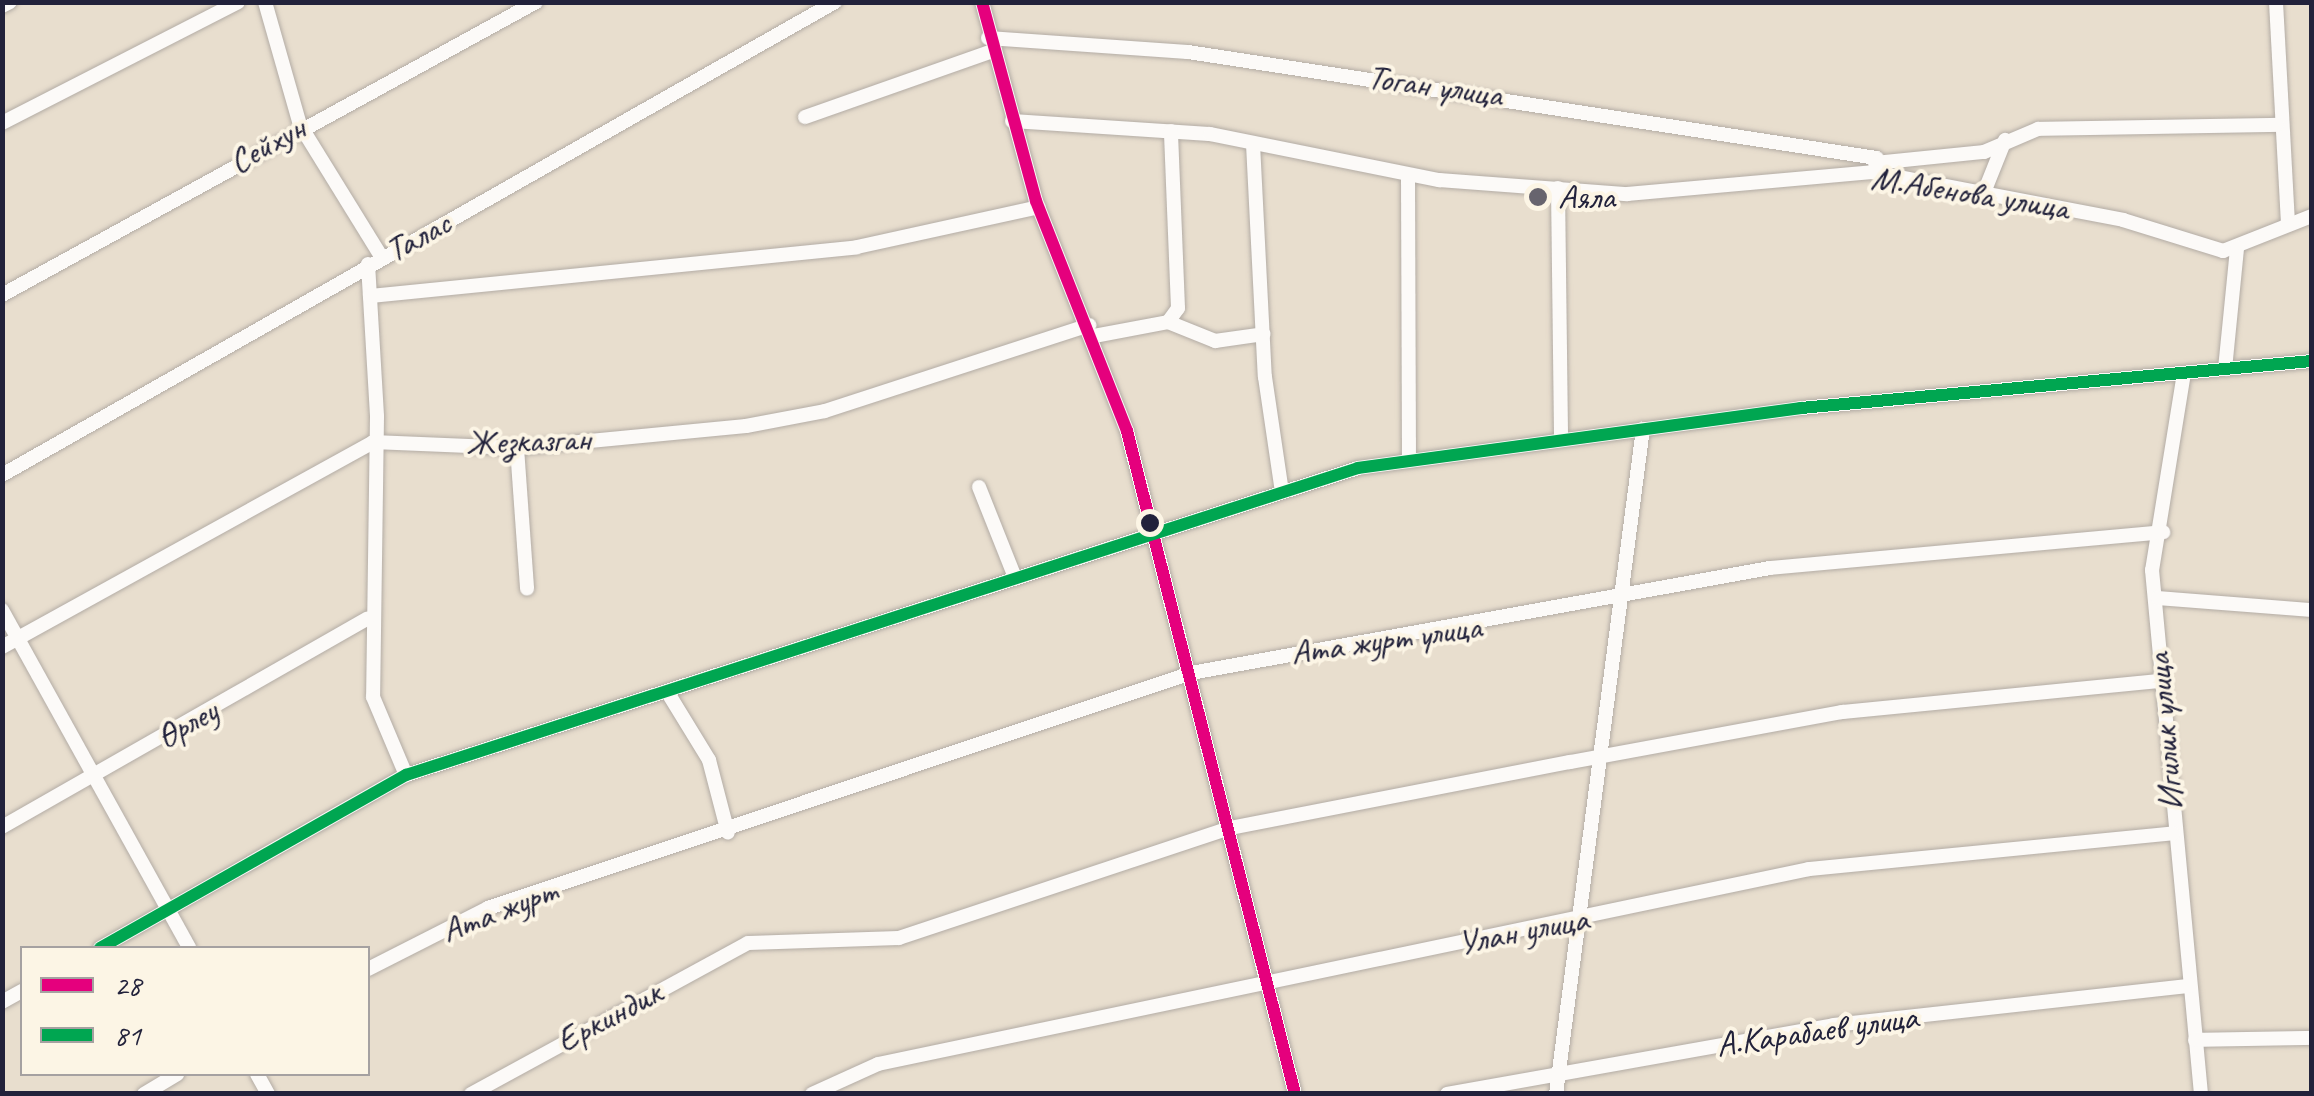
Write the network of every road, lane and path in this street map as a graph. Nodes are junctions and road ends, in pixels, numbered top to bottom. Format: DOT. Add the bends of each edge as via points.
graph roads {
  1 [pos="10,2"];
  2 [pos="238,2"];
  3 [pos="265,2"];
  4 [pos="536,2"];
  5 [pos="835,2"];
  6 [pos="982,2"];
  7 [pos="2276,2"];
  8 [pos="2,6"];
  9 [pos="989,45"];
  10 [pos="805,118"];
  11 [pos="1012,121"];
  12 [pos="2,123"];
  13 [pos="300,125"];
  14 [pos="2277,125"];
  15 [pos="1171,131"];
  16 [pos="2005,140"];
  17 [pos="1254,144"];
  18 [pos="1874,165"];
  19 [pos="1408,175"];
  20 [pos="1558,188"];
  21 [pos="1985,190"];
  22 [pos="1039,207"];
  23 [pos="2312,216"];
  24 [pos="2288,224"];
  25 [pos="2237,248"];
  26 [pos="374,260"];
  27 [pos="2,295"];
  28 [pos="370,296"];
  29 [pos="1168,322"];
  30 [pos="1092,330"];
  31 [pos="1264,334"];
  32 [pos="2312,361"];
  33 [pos="2225,369"];
  34 [pos="2184,373"];
  35 [pos="1644,428"];
  36 [pos="1561,440"];
  37 [pos="373,442"];
  38 [pos="517,448"];
  39 [pos="1409,458"];
  40 [pos="2,475"];
  41 [pos="979,487"];
  42 [pos="1282,492"];
  43 [pos="1154,531"];
  44 [pos="2163,532"];
  45 [pos="1014,574"];
  46 [pos="527,589"];
  47 [pos="2158,598"];
  48 [pos="1620,599"];
  49 [pos="2,610"];
  50 [pos="2312,610"];
  51 [pos="368,618"];
  52 [pos="18,638"];
  53 [pos="2,647"];
  54 [pos="1191,673"];
  55 [pos="2159,682"];
  56 [pos="668,693"];
  57 [pos="1597,757"];
  58 [pos="406,774"];
  59 [pos="90,777"];
  60 [pos="2,826"];
  61 [pos="1230,828"];
  62 [pos="728,833"];
  63 [pos="2173,833"];
  64 [pos="636,865"];
  65 [pos="168,912"];
  66 [pos="1574,922"];
  67 [pos="104,946"];
  68 [pos="188,946"];
  69 [pos="370,967"];
  70 [pos="1266,980"];
  71 [pos="2190,986"];
  72 [pos="2312,1038"];
  73 [pos="2195,1040"];
  74 [pos="1558,1070"];
  75 [pos="174,1076"];
  76 [pos="144,1094"];
  77 [pos="471,1094"];
  78 [pos="812,1094"];
  79 [pos="1295,1094"];
  80 [pos="1447,1094"];
  81 [pos="1556,1094"];
  82 [pos="2201,1094"];
  1 -- 8 [label="street"];
  2 -- 12 [label="street"];
  3 -- 13 [label="street"];
  4 -- 13 [label="street, Сейхун"];
  5 -- 26 [label="street, Талас"];
  6 -- 9 [label="street"];
  7 -- 14 [label="street"];
  9 -- 10 [label="street"];
  9 -- 11 [label="street"];
  9 -- 18 [label="street, Тоган улица" via="1188,52"];
  11 -- 15 [label="street, М.Абенова улица"];
  11 -- 22 [label="street"];
  13 -- 26 [label="street"];
  13 -- 27 [label="street, Сейхун"];
  14 -- 16 [label="street, Тоган улица" via="2038,129"];
  14 -- 24 [label="street"];
  15 -- 17 [label="street, М.Абенова улица"];
  15 -- 29 [label="street" via="1178,308"];
  16 -- 18 [label="street, Тоган улица" via="1984,152"];
  16 -- 21 [label="street"];
  17 -- 19 [label="street, М.Абенова улица"];
  17 -- 31 [label="street"];
  18 -- 20 [label="street, М.Абенова улица" via="1698,194"];
  18 -- 21 [label="street, М.Абенова улица"];
  19 -- 20 [label="street, М.Абенова улица"];
  19 -- 39 [label="street"];
  20 -- 36 [label="street"];
  21 -- 25 [label="street, М.Абенова улица"];
  22 -- 28 [label="street" via="857,247"];
  22 -- 30 [label="street"];
  23 -- 24 [label="street"];
  24 -- 25 [label="street"];
  25 -- 33 [label="street"];
  26 -- 28 [label="street"];
  26 -- 40 [label="street, Талас"];
  28 -- 37 [label="street"];
  29 -- 30 [label="street, Жезказган"];
  29 -- 31 [label="street" via="1215,341"];
  30 -- 38 [label="street, Жезказган" via="825,411"];
  30 -- 43 [label="street"];
  31 -- 42 [label="street"];
  32 -- 33 [label="street"];
  33 -- 34 [label="street"];
  34 -- 35 [label="street"];
  34 -- 44 [label="street, Игилик улица"];
  35 -- 36 [label="street"];
  35 -- 48 [label="street"];
  36 -- 39 [label="street"];
  37 -- 38 [label="street, Жезказган"];
  37 -- 51 [label="street"];
  37 -- 52 [label="street"];
  38 -- 46 [label="street"];
  39 -- 42 [label="street"];
  41 -- 45 [label="street"];
  42 -- 43 [label="street"];
  43 -- 45 [label="street"];
  43 -- 54 [label="street"];
  44 -- 47 [label="street, Игилик улица" via="2152,570"];
  44 -- 48 [label="street, Ата журт улица" via="1770,568"];
  45 -- 56 [label="street"];
  47 -- 50 [label="street"];
  47 -- 55 [label="street, Игилик улица"];
  48 -- 54 [label="street, Ата журт улица"];
  48 -- 57 [label="street"];
  49 -- 52 [label="street"];
  51 -- 58 [label="street" via="373,697"];
  51 -- 59 [label="street, Өрлеу"];
  52 -- 53 [label="street"];
  52 -- 59 [label="street"];
  54 -- 61 [label="street"];
  54 -- 62 [label="street, Ата журт улица"];
  55 -- 57 [label="street" via="1842,712"];
  55 -- 63 [label="street, Игилик улица"];
  56 -- 58 [label="street"];
  56 -- 62 [label="street" via="709,760"];
  57 -- 61 [label="street"];
  57 -- 66 [label="street"];
  58 -- 65 [label="street"];
  59 -- 60 [label="street, Өрлеу"];
  59 -- 65 [label="street"];
  61 -- 70 [label="street"];
  61 -- 77 [label="street, Еркиндик" via="900,938 748,943"];
  62 -- 64 [label="street, Ата журт улица"];
  63 -- 66 [label="street, Улан улица" via="1809,869"];
  63 -- 71 [label="street, Игилик улица"];
  64 -- 69 [label="street, Ата журт" via="488,908"];
  65 -- 67 [label="street"];
  65 -- 68 [label="street"];
  66 -- 70 [label="street, Улан улица"];
  66 -- 74 [label="street"];
  70 -- 78 [label="street, Улан улица" via="878,1064"];
  70 -- 79 [label="street"];
  71 -- 73 [label="street, Игилик улица"];
  71 -- 74 [label="street, А.Карабаев улица" via="1834,1026"];
  72 -- 73 [label="street"];
  73 -- 82 [label="street, Игилик улица"];
  74 -- 80 [label="street, А.Карабаев улица"];
  74 -- 81 [label="street"];
  75 -- 76 [label="street"];
}
